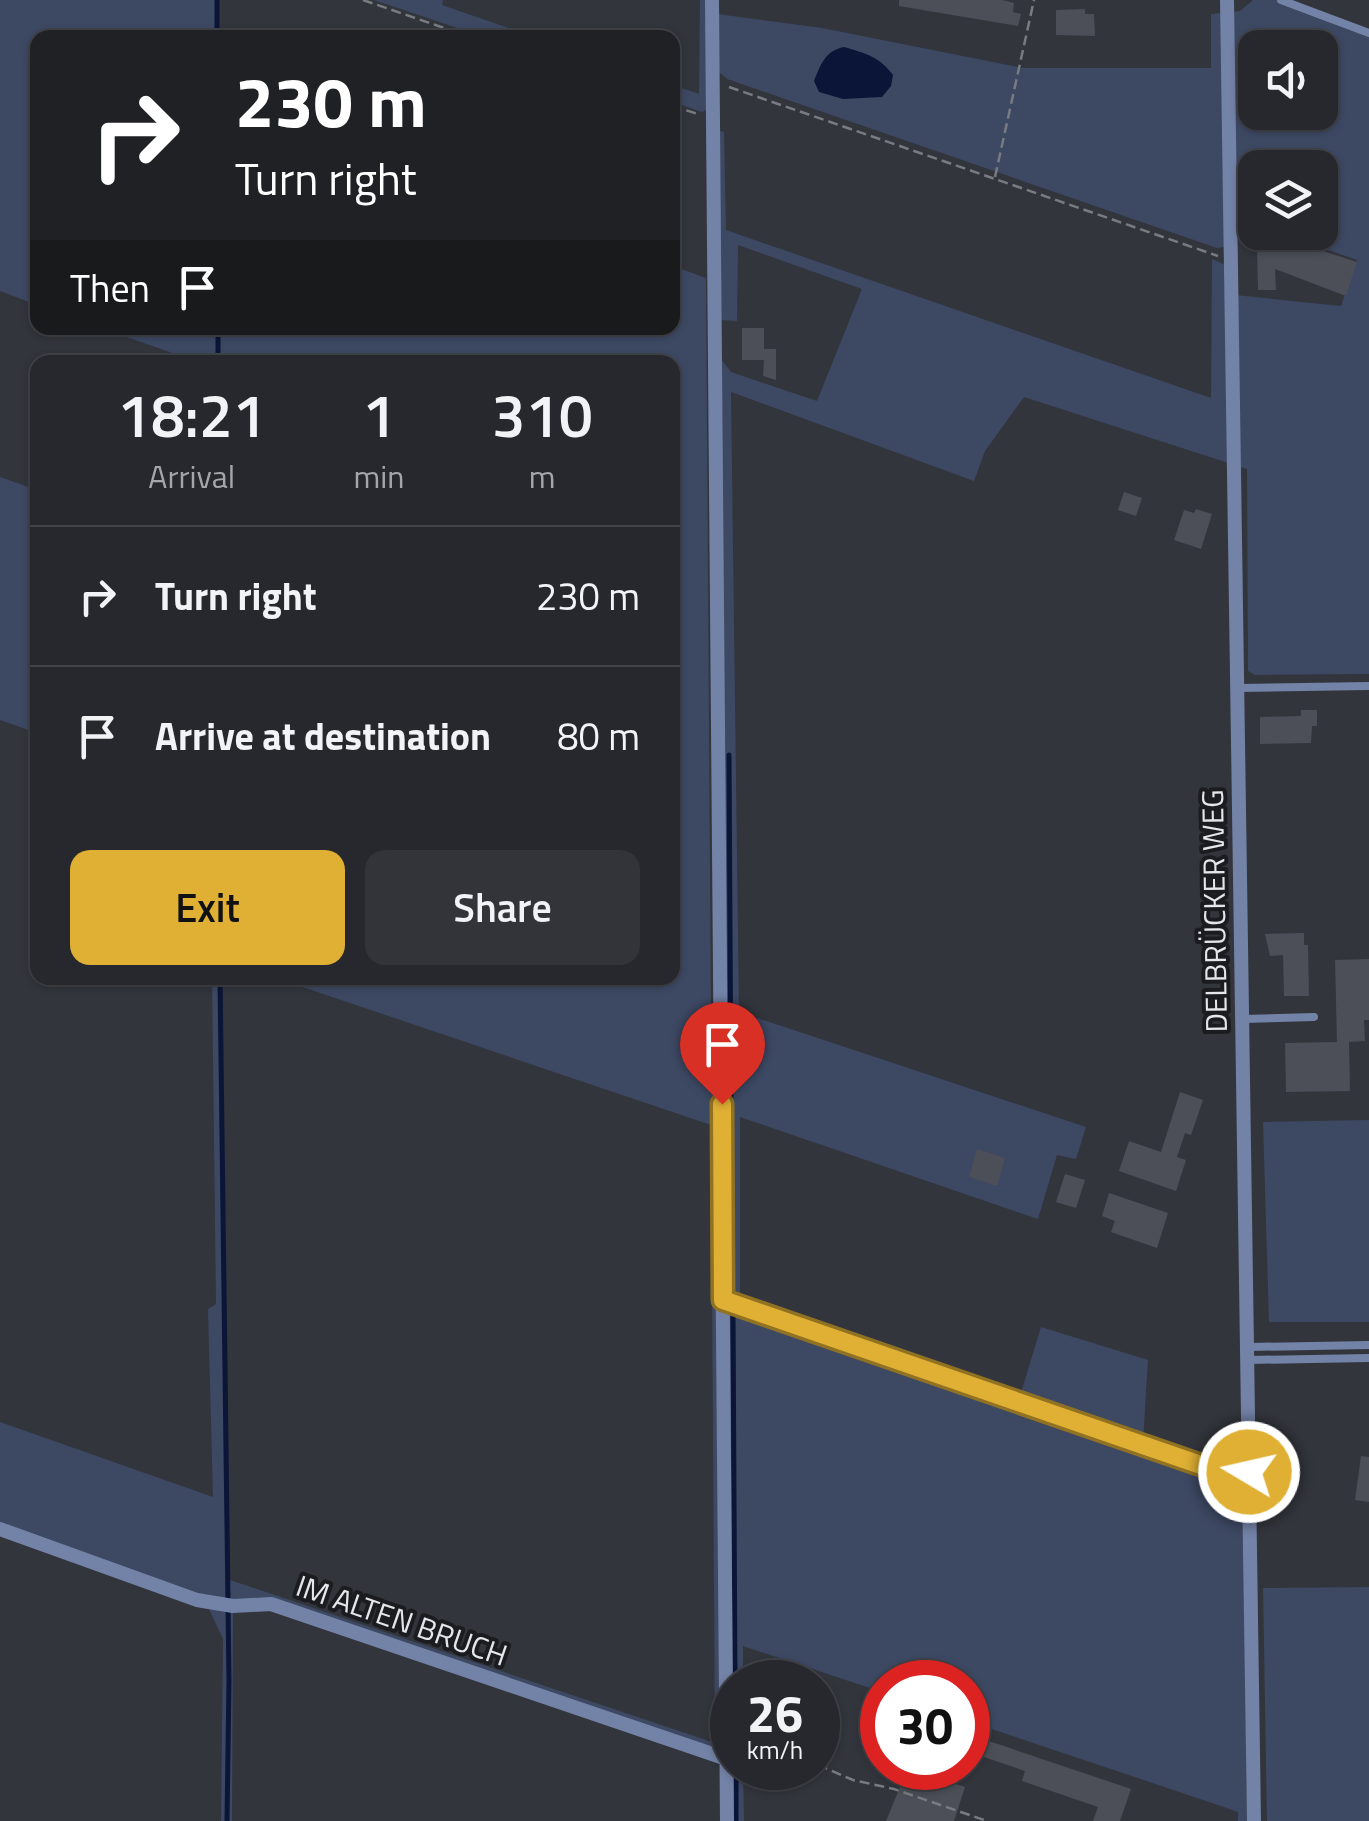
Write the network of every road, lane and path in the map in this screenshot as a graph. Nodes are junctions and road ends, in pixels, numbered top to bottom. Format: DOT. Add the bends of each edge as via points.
graph roads {
  1 [pos="362,0"];
  2 [pos="712,0"];
  3 [pos="1034,0"];
  4 [pos="1226,0"];
  5 [pos="1281,0"];
  6 [pos="450,30"];
  7 [pos="1369,32"];
  8 [pos="714,82"];
  9 [pos="680,109"];
  10 [pos="714,120"];
  11 [pos="994,178"];
  12 [pos="1231,261"];
  13 [pos="1369,686"];
  14 [pos="1237,688"];
  15 [pos="1314,1017"];
  16 [pos="1244,1019"];
  17 [pos="723,1300"];
  18 [pos="1369,1345"];
  19 [pos="1248,1354"];
  20 [pos="1369,1358"];
  21 [pos="1249,1472"];
  22 [pos="0,1529"];
  23 [pos="726,1660"];
  24 [pos="710,1753"];
  25 [pos="840,1775"];
  26 [pos="728,1790"];
  27 [pos="728,1821"];
  28 [pos="987,1821"];
  29 [pos="1254,1821"];
  1 -- 6 [label="path"];
  2 -- 8 [label="street"];
  3 -- 11 [label="path"];
  4 -- 12 [label="street, DELBRÜCKER WEG"];
  5 -- 7 [label="lane"];
  8 -- 10 [label="street"];
  8 -- 11 [label="path"];
  9 -- 10 [label="path"];
  10 -- 17 [label="street"];
  11 -- 12 [label="path"];
  12 -- 14 [label="street, DELBRÜCKER WEG"];
  13 -- 14 [label="lane"];
  14 -- 16 [label="street, DELBRÜCKER WEG"];
  15 -- 16 [label="lane"];
  16 -- 19 [label="street, DELBRÜCKER WEG"];
  17 -- 21 [label="street" via="1221,1472"];
  17 -- 23 [label="street"];
  18 -- 19 [label="lane"];
  19 -- 20 [label="lane"];
  19 -- 21 [label="street, DELBRÜCKER WEG"];
  21 -- 29 [label="street, DELBRÜCKER WEG"];
  22 -- 24 [label="street, IM ALTEN BRUCH" via="196,1600 270,1604"];
  25 -- 28 [label="path"];
  26 -- 27 [label="street"];
}
